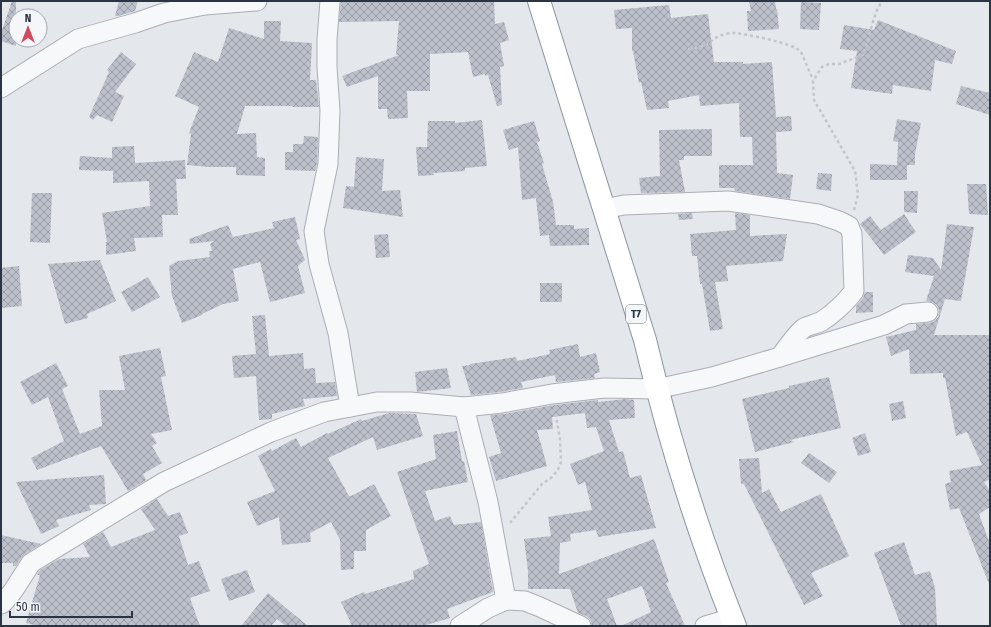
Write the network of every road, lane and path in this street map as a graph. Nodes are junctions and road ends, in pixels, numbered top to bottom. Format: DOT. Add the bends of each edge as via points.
graph roads {
  1 [pos="257,1"];
  2 [pos="330,1"];
  3 [pos="539,1"];
  4 [pos="882,1"];
  5 [pos="688,50"];
  6 [pos="813,81"];
  7 [pos="1,88"];
  8 [pos="604,209"];
  9 [pos="849,226"];
  10 [pos="928,312"];
  11 [pos="780,357"];
  12 [pos="656,388"];
  13 [pos="552,394"];
  14 [pos="350,407"];
  15 [pos="464,407"];
  16 [pos="495,542"];
  17 [pos="506,600"];
  18 [pos="1,604"];
  19 [pos="734,622"];
  20 [pos="460,626"];
  21 [pos="581,626"];
  22 [pos="705,626"];
  1 -- 7 [label="street" via="205,5 164,13 78,39"];
  2 -- 14 [label="street" via="327,40 330,111 328,164 314,231 319,264 338,333"];
  3 -- 8 [label="highway, T7"];
  4 -- 6 [label="path" via="876,12 863,55 822,67"];
  5 -- 6 [label="path" via="705,45 722,35 733,33 786,44 799,49"];
  6 -- 9 [label="path" via="814,100 855,171 858,195"];
  8 -- 9 [label="street" via="624,205 728,201 818,214"];
  8 -- 12 [label="highway, T7"];
  9 -- 11 [label="street" via="852,234 854,291 850,298 822,321 805,327"];
  10 -- 11 [label="street" via="906,314 884,326"];
  11 -- 12 [label="street" via="712,377"];
  12 -- 13 [label="street" via="604,388"];
  12 -- 19 [label="highway, T7" via="695,518"];
  13 -- 15 [label="street"];
  13 -- 16 [label="path" via="560,439 561,462 558,470 542,484"];
  14 -- 15 [label="street" via="377,402"];
  14 -- 18 [label="street" via="324,412 271,432 164,482 31,563 14,592"];
  15 -- 16 [label="street" via="488,502"];
  16 -- 17 [label="street"];
  17 -- 20 [label="street"];
  17 -- 21 [label="street" via="540,607"];
  19 -- 22 [label="street"];
}
